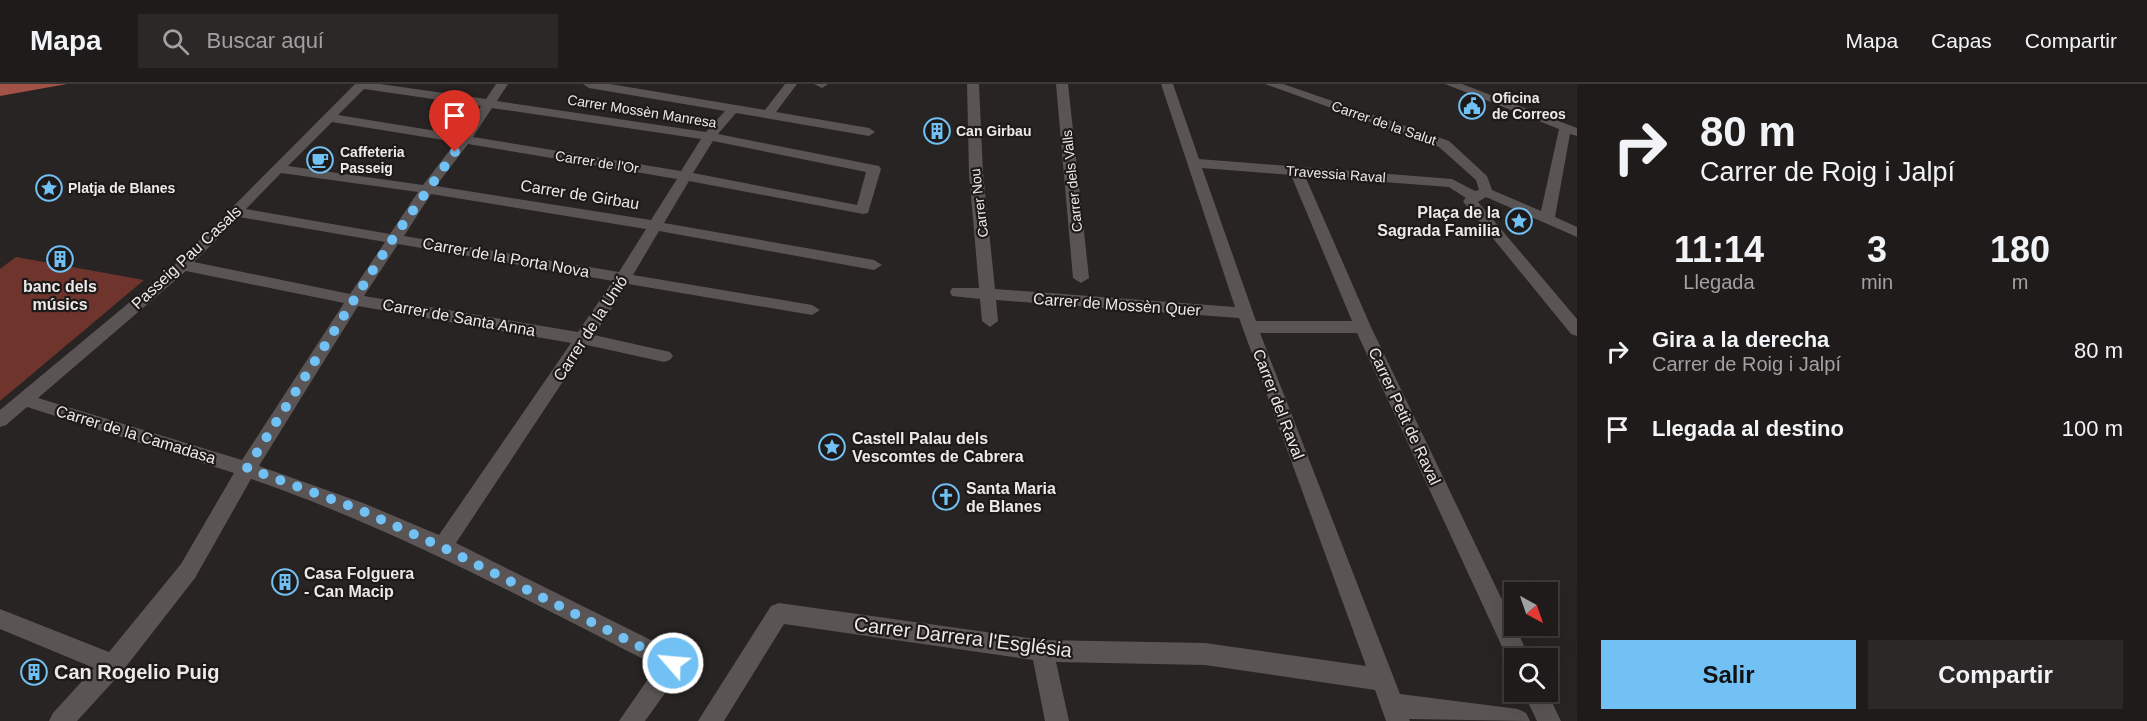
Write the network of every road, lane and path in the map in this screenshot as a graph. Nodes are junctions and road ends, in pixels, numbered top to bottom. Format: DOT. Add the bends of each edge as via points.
graph roads {
  1 [pos="362,84"];
  2 [pos="502,84"];
  3 [pos="589,84"];
  4 [pos="791,84"];
  5 [pos="973,84"];
  6 [pos="1062,84"];
  7 [pos="1167,84"];
  8 [pos="1271,84"];
  9 [pos="1451,84"];
  10 [pos="489,102"];
  11 [pos="735,107"];
  12 [pos="769,113"];
  13 [pos="331,118"];
  14 [pos="1571,130"];
  15 [pos="869,132"];
  16 [pos="709,136"];
  17 [pos="464,141"];
  18 [pos="1195,163"];
  19 [pos="279,169"];
  20 [pos="1297,172"];
  21 [pos="686,176"];
  22 [pos="428,188"];
  23 [pos="1479,194"];
  24 [pos="863,210"];
  25 [pos="236,212"];
  26 [pos="1547,219"];
  27 [pos="656,224"];
  28 [pos="1577,232"];
  29 [pos="394,237"];
  30 [pos="183,265"];
  31 [pos="874,265"];
  32 [pos="1081,278"];
  33 [pos="623,279"];
  34 [pos="958,292"];
  35 [pos="988,294"];
  36 [pos="354,300"];
  37 [pos="812,310"];
  38 [pos="1248,320"];
  39 [pos="990,321"];
  40 [pos="1363,327"];
  41 [pos="1577,330"];
  42 [pos="584,339"];
  43 [pos="664,356"];
  44 [pos="24,400"];
  45 [pos="0,420"];
  46 [pos="247,468"];
  47 [pos="442,547"];
  48 [pos="0,619"];
  49 [pos="1514,648"];
  50 [pos="1042,651"];
  51 [pos="112,665"];
  52 [pos="1383,680"];
  53 [pos="1540,702"];
  54 [pos="1395,713"];
  55 [pos="61,721"];
  56 [pos="631,721"];
  57 [pos="710,721"];
  58 [pos="1057,721"];
  59 [pos="1518,721"];
  60 [pos="1549,721"];
  1 -- 10 [label="street, Carrer Mossèn Manresa"];
  1 -- 13 [label="street, Passeig Pau Casals"];
  2 -- 10 [label="street"];
  3 -- 11 [label="street"];
  4 -- 12 [label="street"];
  5 -- 35 [label="street, Carrer Nou" via="975,181"];
  6 -- 32 [label="street, Carrer dels Valls"];
  7 -- 18 [label="street, Carrer del Raval"];
  8 -- 23 [label="street, Carrer de la Salut" via="1444,144 1482,179"];
  9 -- 14 [label="street"];
  10 -- 16 [label="street, Carrer Mossèn Manresa"];
  10 -- 17 [label="street"];
  11 -- 12 [label="street"];
  11 -- 16 [label="street, Carrer de la Unió"];
  12 -- 15 [label="street"];
  13 -- 17 [label="street, Carrer de l'Or"];
  13 -- 19 [label="street, Passeig Pau Casals"];
  14 -- 26 [label="street"];
  16 -- 21 [label="street, Carrer de la Unió"];
  16 -- 24 [label="street, Carrer Mossèn Manresa" via="874,169"];
  17 -- 21 [label="street, Carrer de l'Or"];
  17 -- 22 [label="street"];
  18 -- 20 [label="street, Travessia Raval"];
  18 -- 38 [label="street, Carrer del Raval"];
  19 -- 22 [label="street, Carrer de Girbau"];
  19 -- 25 [label="street, Passeig Pau Casals"];
  20 -- 23 [label="street, Travessia Raval" via="1452,183"];
  20 -- 40 [label="street, Carrer Petit de Raval"];
  21 -- 24 [label="street, Carrer de l'Or"];
  21 -- 27 [label="street, Carrer de la Unió"];
  22 -- 27 [label="street, Carrer de Girbau"];
  22 -- 29 [label="street"];
  23 -- 26 [label="street"];
  23 -- 41 [label="street, Carrer de la Salut" via="1470,201"];
  25 -- 29 [label="street, Carrer de la Porta Nova"];
  25 -- 30 [label="street, Passeig Pau Casals"];
  26 -- 28 [label="street"];
  27 -- 31 [label="street, Carrer de Girbau"];
  27 -- 33 [label="street, Carrer de la Unió"];
  29 -- 33 [label="street, Carrer de la Porta Nova"];
  29 -- 36 [label="street"];
  30 -- 36 [label="street, Carrer de Santa Anna"];
  30 -- 44 [label="street, Passeig Pau Casals"];
  33 -- 37 [label="street, Carrer de la Porta Nova"];
  33 -- 42 [label="street, Carrer de la Unió"];
  34 -- 35 [label="street, Carrer de Mossèn Quer"];
  35 -- 38 [label="street, Carrer de Mossèn Quer"];
  35 -- 39 [label="street, Carrer Nou"];
  36 -- 42 [label="street, Carrer de Santa Anna"];
  36 -- 46 [label="street"];
  38 -- 40 [label="street, Carrer de Mossèn Quer"];
  38 -- 52 [label="street, Carrer del Raval"];
  40 -- 49 [label="street, Carrer Petit de Raval"];
  42 -- 43 [label="street, Carrer de Santa Anna"];
  42 -- 47 [label="street, Carrer de la Unió"];
  44 -- 45 [label="street, Passeig Pau Casals"];
  44 -- 46 [label="street, Carrer de la Camadasa"];
  46 -- 47 [label="street, Carrer de la Camadasa" via="358,509"];
  46 -- 51 [label="street" via="188,571"];
  47 -- 56 [label="street, Carrer de la Camadasa" via="673,663"];
  48 -- 51 [label="street"];
  50 -- 52 [label="street, Carrer Darrera l'Església" via="1205,654"];
  50 -- 57 [label="street, Carrer Darrera l'Església" via="779,613"];
  50 -- 58 [label="street"];
  51 -- 55 [label="street"];
  52 -- 54 [label="street, Carrer del Raval"];
  53 -- 60 [label="street"];
  54 -- 59 [label="street"];
}
